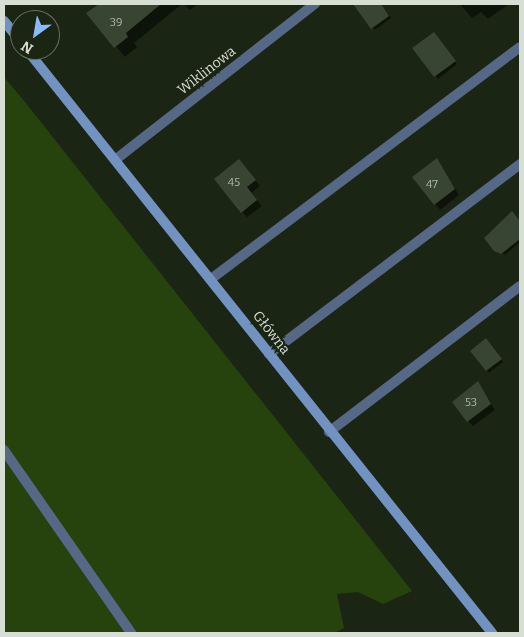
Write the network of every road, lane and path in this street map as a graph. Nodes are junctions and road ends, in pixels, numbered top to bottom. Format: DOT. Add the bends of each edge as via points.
graph roads {
  1 [pos="315,4"];
  2 [pos="520,47"];
  3 [pos="35,60"];
  4 [pos="115,160"];
  5 [pos="520,164"];
  6 [pos="211,279"];
  7 [pos="520,286"];
  8 [pos="269,354"];
  9 [pos="330,432"];
  10 [pos="4,450"];
  11 [pos="131,633"];
  12 [pos="492,633"];
  1 -- 4 [label="street, Wiklinowa"];
  2 -- 6 [label="street"];
  3 -- 4 [label="main road, Główna"];
  4 -- 6 [label="main road, Główna"];
  5 -- 8 [label="street"];
  6 -- 8 [label="main road, Główna"];
  7 -- 9 [label="street"];
  8 -- 9 [label="main road, Główna"];
  9 -- 12 [label="main road, Główna"];
  10 -- 11 [label="street"];
}
